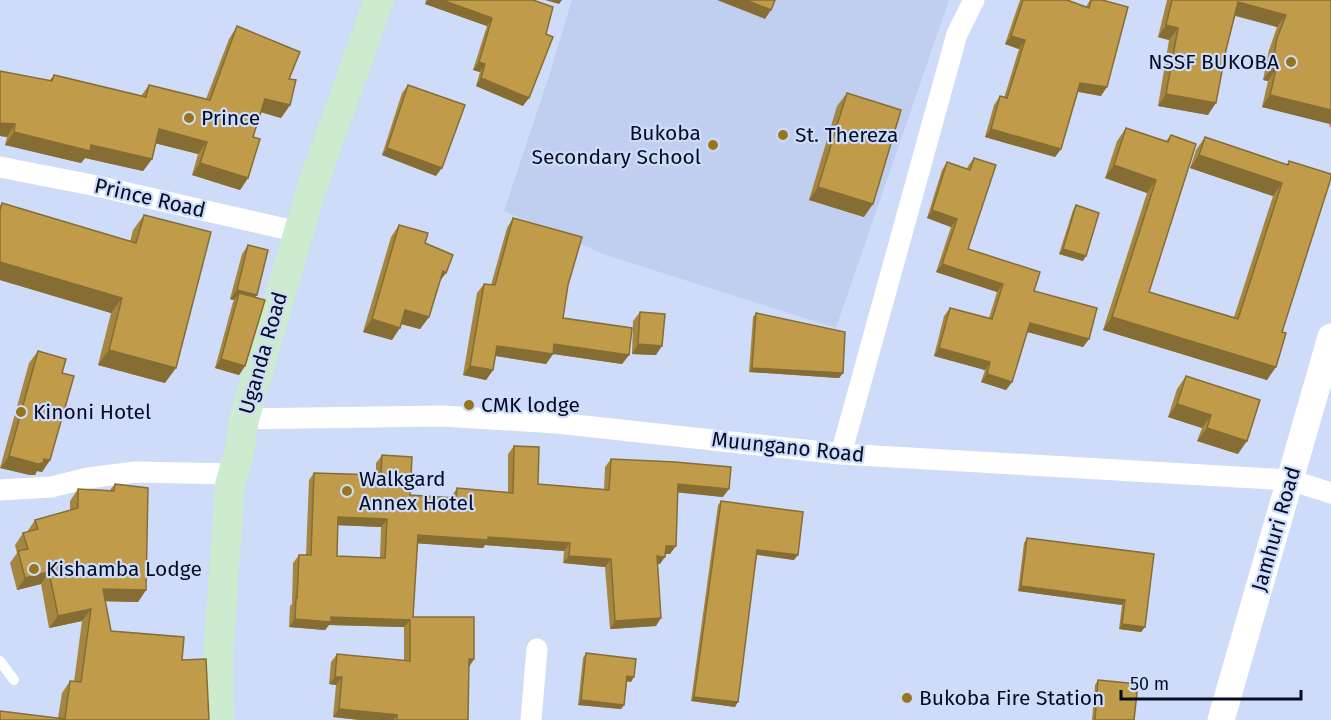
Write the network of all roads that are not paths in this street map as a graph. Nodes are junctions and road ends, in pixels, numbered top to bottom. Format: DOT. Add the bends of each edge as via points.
graph roads {
  1 [pos="379,0"];
  2 [pos="974,0"];
  3 [pos="0,167"];
  4 [pos="299,232"];
  5 [pos="1331,337"];
  6 [pos="244,419"];
  7 [pos="840,454"];
  8 [pos="234,474"];
  9 [pos="1290,480"];
  10 [pos="0,490"];
  11 [pos="1331,493"];
  12 [pos="537,649"];
  13 [pos="0,661"];
  14 [pos="14,680"];
  15 [pos="219,720"];
  16 [pos="531,720"];
  17 [pos="1221,720"];
  1 -- 4 [label="main road, Uganda Road"];
  2 -- 7 [label="street" via="957,34"];
  3 -- 4 [label="street, Prince Road"];
  4 -- 6 [label="main road, Uganda Road"];
  5 -- 9 [label="street, Jamhuri Road"];
  6 -- 7 [label="street, Muungano Road" via="442,416 546,422"];
  6 -- 8 [label="main road, Uganda Road"];
  7 -- 9 [label="street, Muungano Road"];
  8 -- 10 [label="street" via="135,472 51,487"];
  8 -- 15 [label="main road, Uganda Road" via="230,485 218,658"];
  9 -- 11 [label="street, Muungano Road"];
  9 -- 17 [label="street, Jamhuri Road"];
  12 -- 16 [label="street"];
  13 -- 14 [label="lane"];
}
